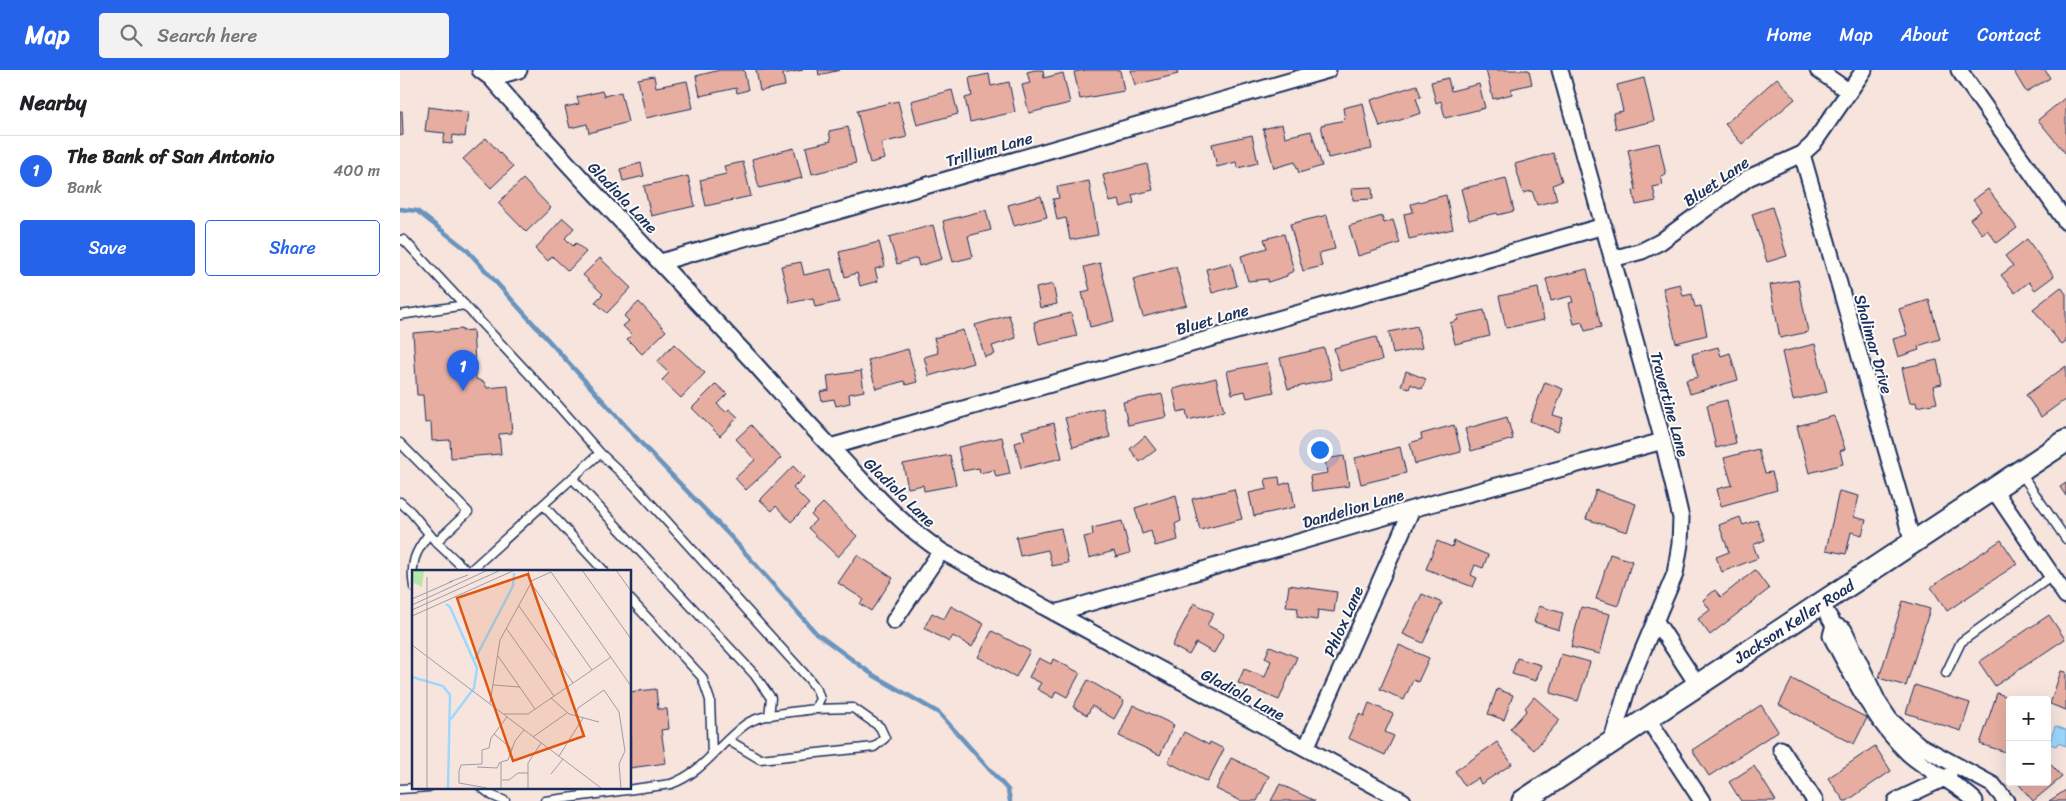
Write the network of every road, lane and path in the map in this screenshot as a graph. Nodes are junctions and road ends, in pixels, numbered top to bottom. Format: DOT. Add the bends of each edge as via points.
graph roads {
  1 [pos="519,70"];
  2 [pos="1328,70"];
  3 [pos="1560,70"];
  4 [pos="1818,70"];
  5 [pos="1864,70"];
  6 [pos="1959,70"];
  7 [pos="485,74"];
  8 [pos="1848,91"];
  9 [pos="1802,154"];
  10 [pos="2066,222"];
  11 [pos="1604,226"];
  12 [pos="400,240"];
  13 [pos="1612,259"];
  14 [pos="661,262"];
  15 [pos="465,305"];
  16 [pos="400,315"];
  17 [pos="1662,441"];
  18 [pos="2066,441"];
  19 [pos="400,443"];
  20 [pos="830,447"];
  21 [pos="600,453"];
  22 [pos="2020,472"];
  23 [pos="572,478"];
  24 [pos="1994,490"];
  25 [pos="400,502"];
  26 [pos="543,505"];
  27 [pos="1412,509"];
  28 [pos="429,534"];
  29 [pos="2066,539"];
  30 [pos="436,542"];
  31 [pos="1913,543"];
  32 [pos="941,551"];
  33 [pos="413,570"];
  34 [pos="465,570"];
  35 [pos="471,570"];
  36 [pos="603,570"];
  37 [pos="2052,576"];
  38 [pos="2066,596"];
  39 [pos="631,600"];
  40 [pos="1821,604"];
  41 [pos="1055,613"];
  42 [pos="1655,620"];
  43 [pos="894,621"];
  44 [pos="1834,625"];
  45 [pos="1946,673"];
  46 [pos="1698,684"];
  47 [pos="815,709"];
  48 [pos="769,716"];
  49 [pos="1648,719"];
  50 [pos="728,740"];
  51 [pos="1611,743"];
  52 [pos="1306,748"];
  53 [pos="1781,749"];
  54 [pos="712,756"];
  55 [pos="1940,756"];
  56 [pos="1929,769"];
  57 [pos="1966,770"];
  58 [pos="1942,778"];
  59 [pos="414,788"];
  60 [pos="482,788"];
  61 [pos="400,789"];
  62 [pos="505,801"];
  63 [pos="545,801"];
  64 [pos="1403,801"];
  65 [pos="1523,801"];
  66 [pos="1702,801"];
  67 [pos="1815,801"];
  68 [pos="1896,801"];
  69 [pos="1975,801"];
  70 [pos="2006,801"];
  1 -- 7 [label="street"];
  2 -- 14 [label="street, Trillium Lane"];
  3 -- 11 [label="street, Travertine Lane"];
  4 -- 8 [label="street"];
  5 -- 8 [label="street, Bluet Lane"];
  6 -- 10 [label="street"];
  7 -- 14 [label="street, Gladiola Lane"];
  8 -- 9 [label="street, Bluet Lane" via="1813,144"];
  9 -- 13 [label="street, Bluet Lane" via="1748,178 1660,242"];
  9 -- 31 [label="street, Shalimar Drive"];
  11 -- 13 [label="street, Travertine Lane"];
  11 -- 20 [label="street, Bluet Lane"];
  12 -- 15 [label="lane" via="404,240"];
  13 -- 17 [label="street, Travertine Lane"];
  14 -- 20 [label="street, Gladiola Lane"];
  15 -- 16 [label="lane"];
  15 -- 21 [label="lane"];
  17 -- 27 [label="street, Dandelion Lane"];
  17 -- 42 [label="street, Travertine Lane" via="1681,518 1680,544 1674,574"];
  18 -- 22 [label="main road, Jackson Keller Road"];
  19 -- 30 [label="lane" via="468,512"];
  20 -- 32 [label="street, Gladiola Lane" via="902,522"];
  21 -- 23 [label="lane"];
  21 -- 47 [label="lane" via="635,486 809,679 818,690 820,699"];
  22 -- 24 [label="main road, Jackson Keller Road"];
  22 -- 29 [label="lane"];
  23 -- 26 [label="lane"];
  23 -- 48 [label="lane" via="754,674 771,698"];
  24 -- 31 [label="main road, Jackson Keller Road"];
  24 -- 37 [label="street"];
  25 -- 28 [label="lane"];
  26 -- 35 [label="lane"];
  26 -- 36 [label="lane"];
  27 -- 41 [label="street, Dandelion Lane"];
  27 -- 52 [label="street, Phlox Lane"];
  28 -- 30 [label="lane"];
  28 -- 33 [label="lane" via="416,552"];
  30 -- 34 [label="lane"];
  31 -- 40 [label="main road, Jackson Keller Road"];
  32 -- 41 [label="street, Gladiola Lane"];
  32 -- 43 [label="street"];
  37 -- 38 [label="street"];
  37 -- 45 [label="lane" via="1960,642"];
  39 -- 54 [label="lane" via="702,677 710,700"];
  40 -- 44 [label="street"];
  40 -- 46 [label="main road, Jackson Keller Road"];
  41 -- 52 [label="street, Gladiola Lane"];
  42 -- 46 [label="street"];
  42 -- 51 [label="street, Travertine Lane" via="1629,683"];
  44 -- 55 [label="street" via="1844,630 1890,720 1919,745"];
  44 -- 56 [label="street" via="1831,636 1868,704 1909,753"];
  46 -- 49 [label="main road, Jackson Keller Road"];
  47 -- 48 [label="lane"];
  47 -- 50 [label="lane" via="853,708 880,727 886,738 874,747 760,759"];
  48 -- 50 [label="lane" via="748,723"];
  49 -- 51 [label="main road, Jackson Keller Road"];
  49 -- 66 [label="street"];
  50 -- 54 [label="lane"];
  51 -- 65 [label="main road, Jackson Keller Road"];
  52 -- 64 [label="street, Gladiola Lane"];
  53 -- 67 [label="street"];
  54 -- 63 [label="lane" via="700,769 671,784"];
  55 -- 56 [label="street"];
  55 -- 57 [label="street"];
  56 -- 58 [label="street"];
  57 -- 58 [label="street"];
  57 -- 70 [label="street" via="1994,785"];
  58 -- 68 [label="street"];
  58 -- 69 [label="street"];
  59 -- 61 [label="lane"];
  60 -- 62 [label="lane"];
}
